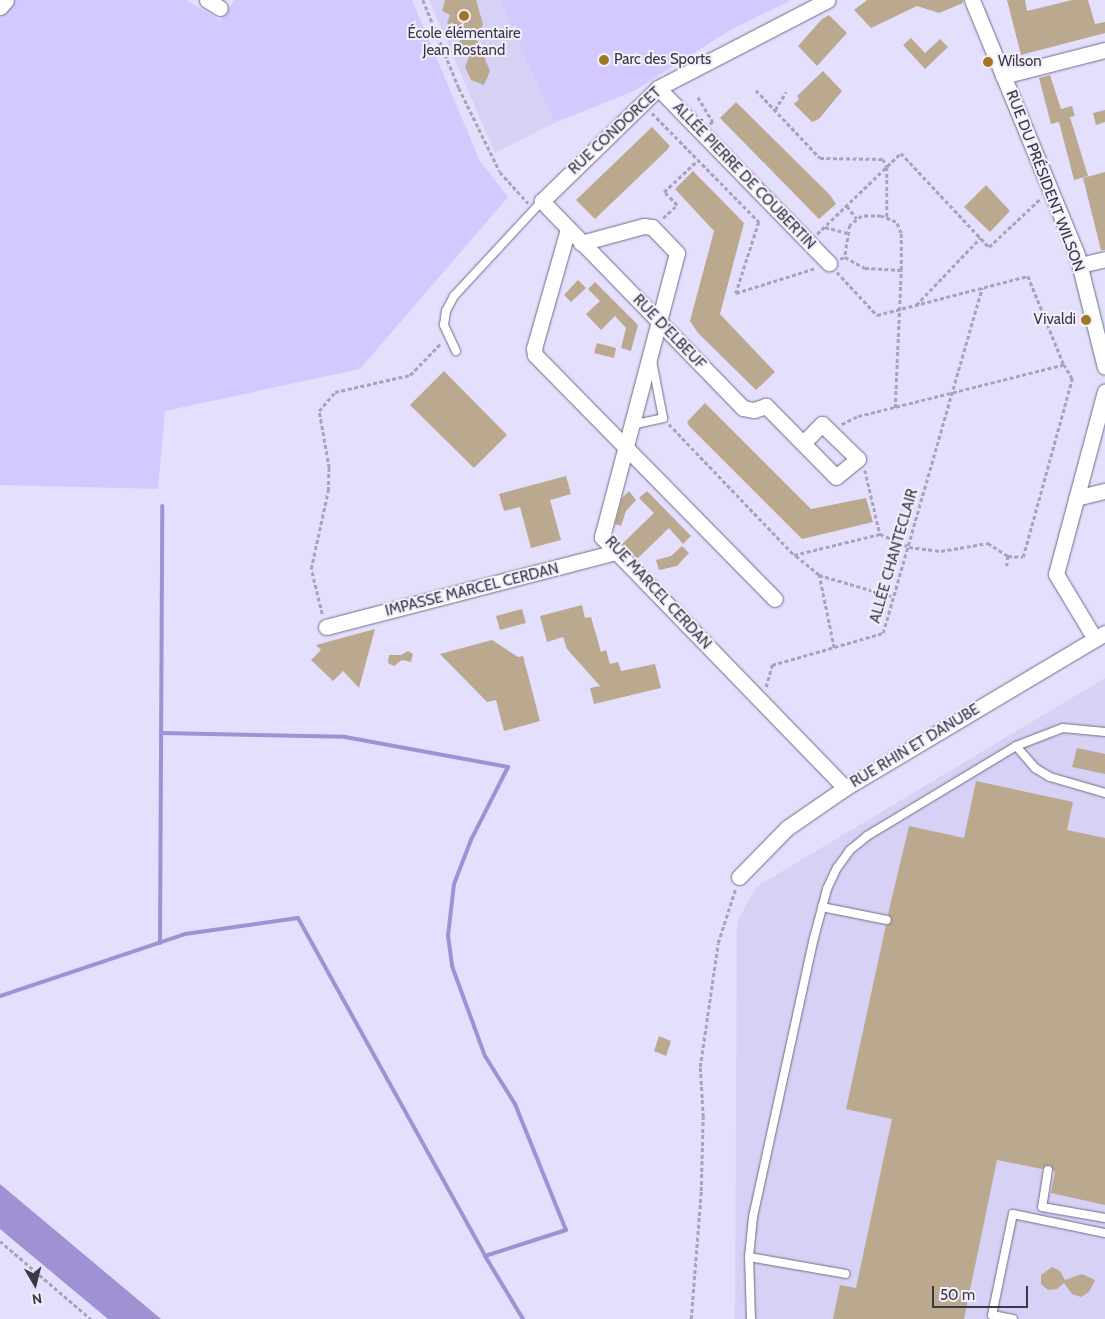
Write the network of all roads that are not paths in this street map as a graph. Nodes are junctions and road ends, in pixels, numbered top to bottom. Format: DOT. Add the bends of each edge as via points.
graph roads {
  1 [pos="6,0"];
  2 [pos="828,0"];
  3 [pos="972,0"];
  4 [pos="0,7"];
  5 [pos="1105,50"];
  6 [pos="1003,76"];
  7 [pos="658,88"];
  8 [pos="538,205"];
  9 [pos="568,229"];
  10 [pos="582,243"];
  11 [pos="1105,259"];
  12 [pos="829,263"];
  13 [pos="1080,265"];
  14 [pos="659,322"];
  15 [pos="456,351"];
  16 [pos="1103,352"];
  17 [pos="650,353"];
  18 [pos="1105,367"];
  19 [pos="1105,391"];
  20 [pos="631,425"];
  21 [pos="803,443"];
  22 [pos="626,446"];
  23 [pos="1105,491"];
  24 [pos="1076,498"];
  25 [pos="617,552"];
  26 [pos="775,599"];
  27 [pos="326,627"];
  28 [pos="1100,636"];
  29 [pos="1105,732"];
  30 [pos="1016,746"];
  31 [pos="845,788"];
  32 [pos="1105,793"];
  33 [pos="739,877"];
  34 [pos="822,907"];
  35 [pos="887,920"];
  36 [pos="1048,1170"];
  37 [pos="1105,1218"];
  38 [pos="1105,1233"];
  39 [pos="749,1257"];
  40 [pos="846,1274"];
  41 [pos="751,1319"];
  42 [pos="1013,1319"];
  1 -- 4 [label="street"];
  2 -- 7 [label="street, RUE CONDORCET"];
  3 -- 6 [label="street, RUE DU PRÉSIDENT WILSON"];
  5 -- 6 [label="street"];
  6 -- 13 [label="street, RUE DU PRÉSIDENT WILSON"];
  7 -- 8 [label="street, RUE CONDORCET"];
  7 -- 12 [label="street, ALLÉE PIERRE DE COUBERTIN"];
  8 -- 9 [label="street, RUE D'ELBEUF"];
  8 -- 15 [label="lane" via="454,296 446,311 447,336"];
  9 -- 10 [label="street, RUE D'ELBEUF"];
  9 -- 22 [label="street" via="534,348 535,355"];
  10 -- 14 [label="street, RUE D'ELBEUF"];
  10 -- 14 [label="street, RUE MARCEL CERDAN" via="644,226 652,227 677,253"];
  11 -- 13 [label="street"];
  13 -- 16 [label="street, RUE DU PRÉSIDENT WILSON"];
  14 -- 17 [label="street, RUE MARCEL CERDAN"];
  14 -- 21 [label="street, RUE D'ELBEUF" via="743,408 754,410 766,406"];
  16 -- 18 [label="street, RUE DU PRÉSIDENT WILSON"];
  17 -- 20 [label="street, RUE MARCEL CERDAN"];
  17 -- 20 [label="lane" via="663,418"];
  19 -- 24 [label="street"];
  20 -- 22 [label="street, RUE MARCEL CERDAN"];
  21 -- 21 [label="street" via="822,424 858,459 836,477"];
  22 -- 25 [label="street, RUE MARCEL CERDAN" via="602,537"];
  22 -- 26 [label="street"];
  23 -- 24 [label="street"];
  24 -- 28 [label="street" via="1056,574"];
  25 -- 27 [label="street, IMPASSE MARCEL CERDAN"];
  25 -- 31 [label="street, RUE MARCEL CERDAN"];
  28 -- 31 [label="street, RUE RHIN ET DANUBE"];
  29 -- 30 [label="lane" via="1063,728"];
  30 -- 32 [label="lane" via="1035,768 1050,777"];
  30 -- 34 [label="lane" via="867,836 850,850 837,868"];
  31 -- 33 [label="street, RUE RHIN ET DANUBE" via="787,828"];
  34 -- 35 [label="lane"];
  34 -- 39 [label="lane" via="753,1217"];
  36 -- 37 [label="lane" via="1042,1207"];
  38 -- 42 [label="lane" via="1013,1214 992,1315"];
  39 -- 40 [label="lane"];
  39 -- 41 [label="lane"];
}
